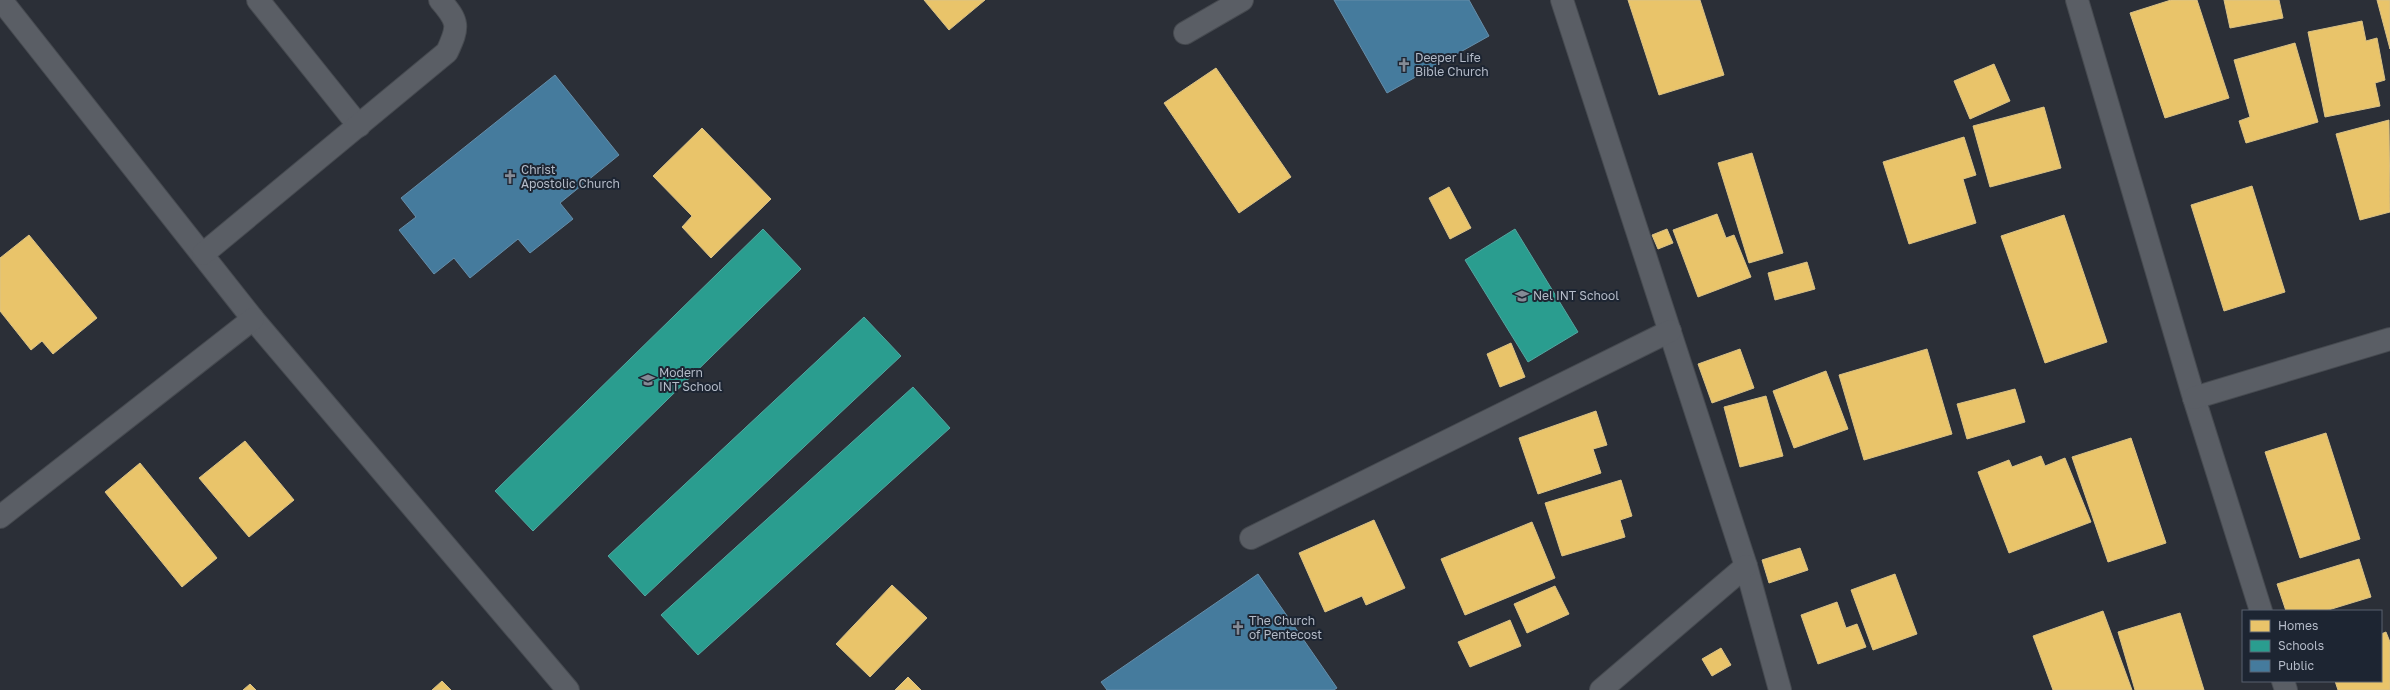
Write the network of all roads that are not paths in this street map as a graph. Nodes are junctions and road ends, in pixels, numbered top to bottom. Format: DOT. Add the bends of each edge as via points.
graph roads {
  1 [pos="1,0"];
  2 [pos="258,0"];
  3 [pos="440,0"];
  4 [pos="1242,0"];
  5 [pos="1562,0"];
  6 [pos="2077,0"];
  7 [pos="1185,33"];
  8 [pos="359,126"];
  9 [pos="203,254"];
  10 [pos="253,319"];
  11 [pos="1670,331"];
  12 [pos="2390,339"];
  13 [pos="2194,398"];
  14 [pos="0,517"];
  15 [pos="1251,538"];
  16 [pos="1746,566"];
  17 [pos="2261,610"];
  18 [pos="568,690"];
  19 [pos="1600,690"];
  20 [pos="1780,690"];
  1 -- 9 [label="street"];
  2 -- 8 [label="street"];
  3 -- 8 [label="street" via="452,15 456,32 447,52"];
  4 -- 7 [label="street"];
  5 -- 11 [label="street"];
  6 -- 13 [label="street"];
  8 -- 9 [label="street"];
  9 -- 10 [label="street"];
  10 -- 14 [label="street"];
  10 -- 18 [label="street"];
  11 -- 15 [label="street"];
  11 -- 16 [label="street"];
  12 -- 13 [label="street"];
  13 -- 17 [label="street"];
  16 -- 19 [label="street"];
  16 -- 20 [label="street"];
}
